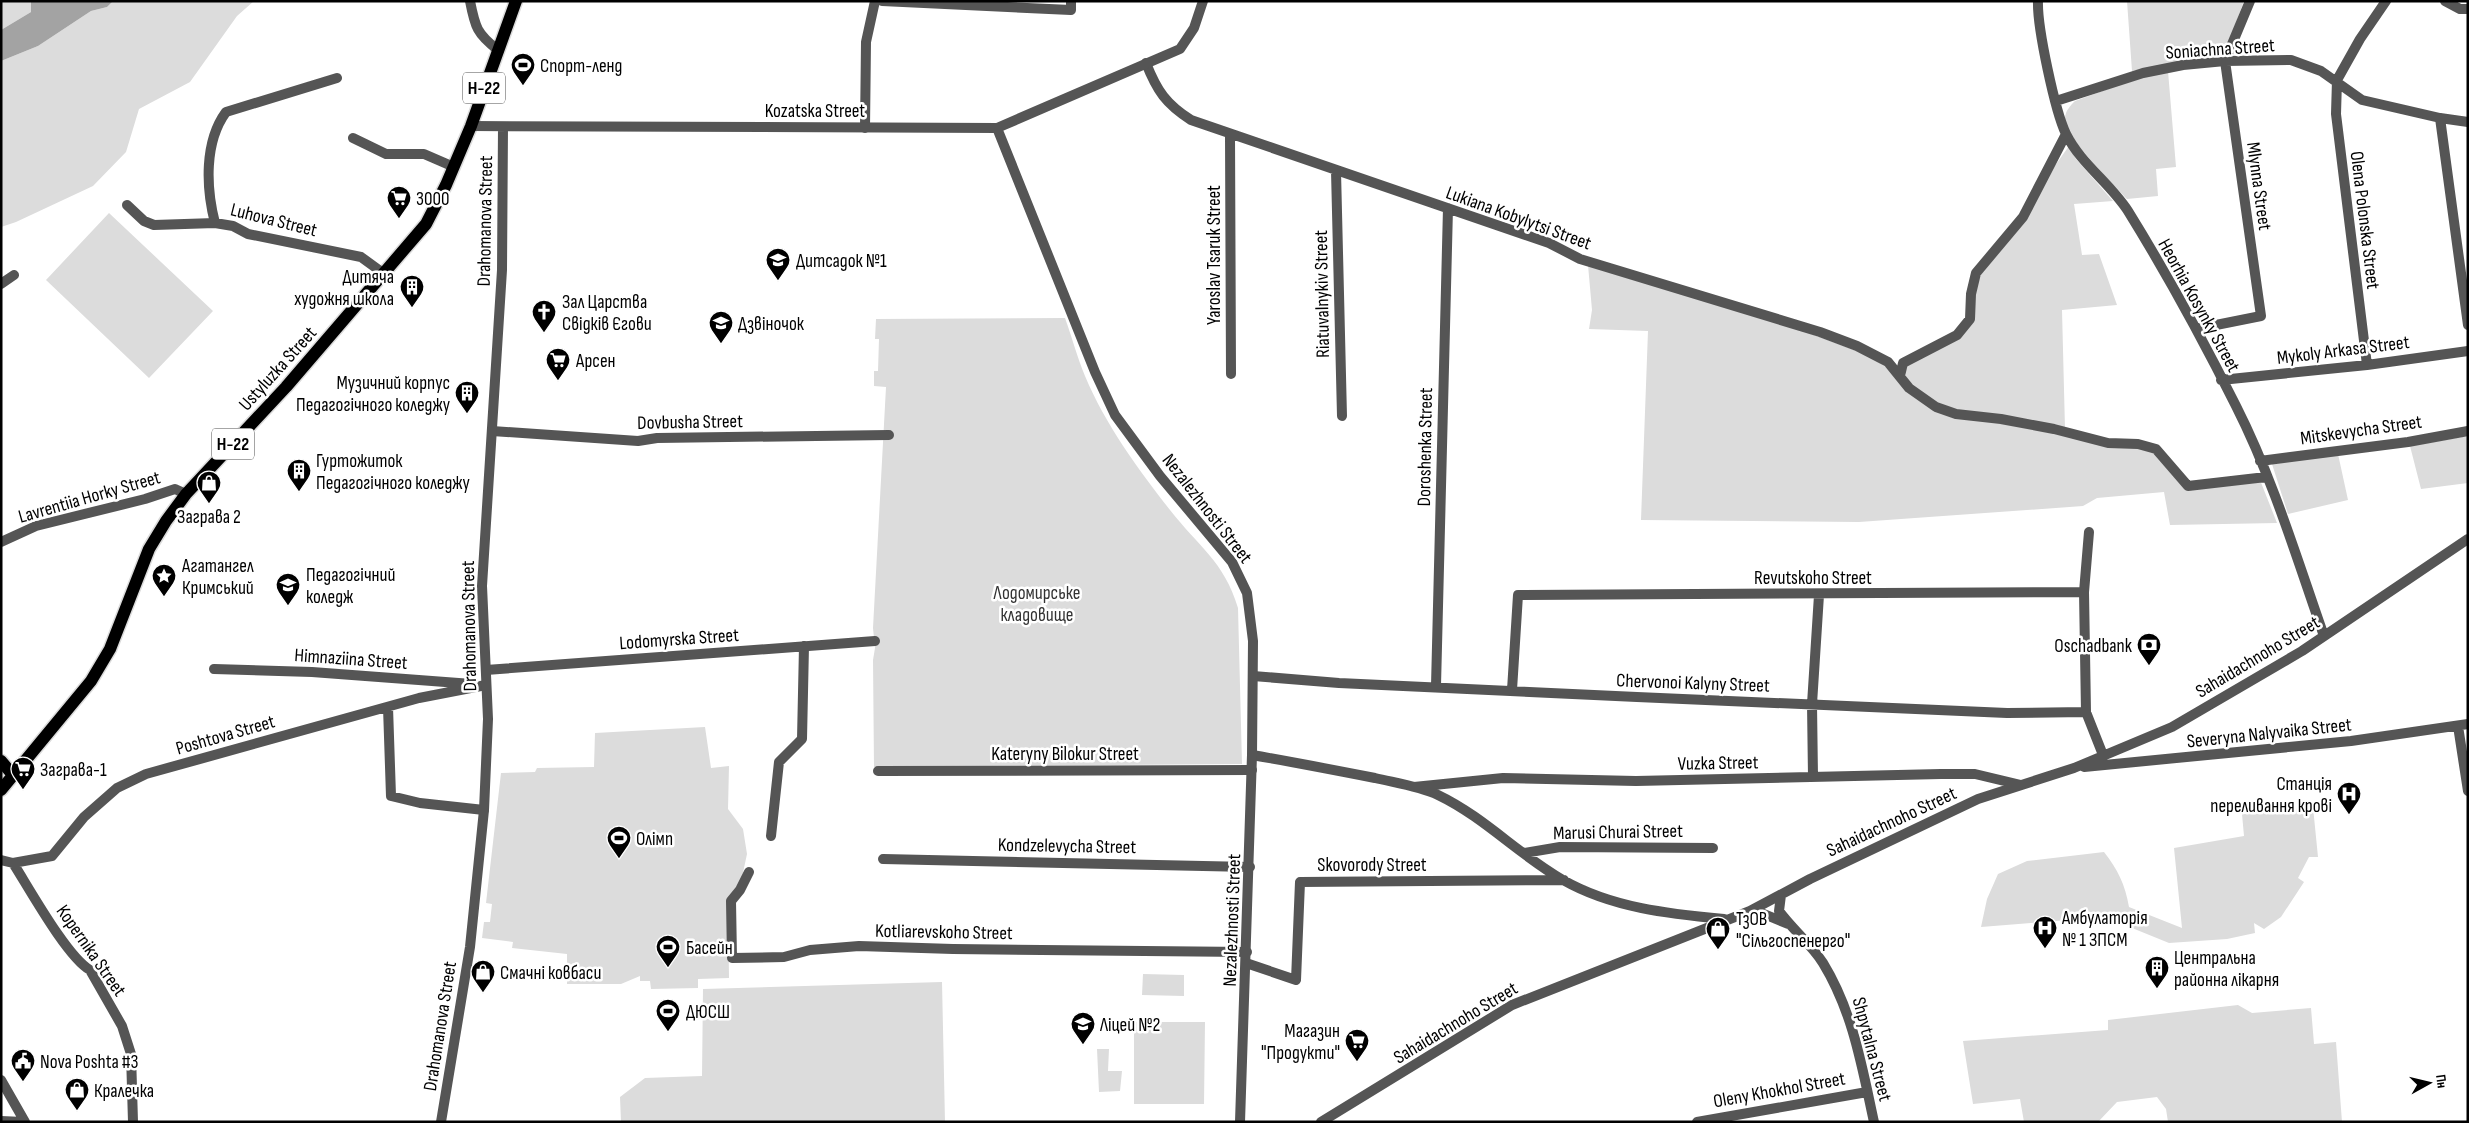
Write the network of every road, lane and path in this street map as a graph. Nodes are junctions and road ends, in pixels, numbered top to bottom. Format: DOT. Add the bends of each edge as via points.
graph roads {
  1 [pos="470,1"];
  2 [pos="516,1"];
  3 [pos="875,1"];
  4 [pos="882,1"];
  5 [pos="1071,1"];
  6 [pos="1203,1"];
  7 [pos="2038,1"];
  8 [pos="2250,1"];
  9 [pos="2386,1"];
  10 [pos="2444,1"];
  11 [pos="2468,9"];
  12 [pos="498,50"];
  13 [pos="2225,61"];
  14 [pos="1146,63"];
  15 [pos="337,78"];
  16 [pos="2337,80"];
  17 [pos="2056,101"];
  18 [pos="2440,118"];
  19 [pos="2468,122"];
  20 [pos="471,126"];
  21 [pos="503,127"];
  22 [pos="866,128"];
  23 [pos="998,128"];
  24 [pos="2066,134"];
  25 [pos="1230,135"];
  26 [pos="353,138"];
  27 [pos="454,166"];
  28 [pos="1336,171"];
  29 [pos="127,206"];
  30 [pos="1448,208"];
  31 [pos="215,223"];
  32 [pos="383,273"];
  33 [pos="14,275"];
  34 [pos="1,284"];
  35 [pos="2468,325"];
  36 [pos="2196,330"];
  37 [pos="2468,351"];
  38 [pos="2367,365"];
  39 [pos="1231,374"];
  40 [pos="1900,376"];
  41 [pos="2221,380"];
  42 [pos="1342,416"];
  43 [pos="492,431"];
  44 [pos="2468,431"];
  45 [pos="889,435"];
  46 [pos="2260,461"];
  47 [pos="2266,477"];
  48 [pos="186,494"];
  49 [pos="2089,532"];
  50 [pos="2468,539"];
  51 [pos="1,542"];
  52 [pos="2084,592"];
  53 [pos="1820,595"];
  54 [pos="2324,636"];
  55 [pos="874,640"];
  56 [pos="804,646"];
  57 [pos="214,669"];
  58 [pos="486,670"];
  59 [pos="1253,676"];
  60 [pos="486,684"];
  61 [pos="1436,686"];
  62 [pos="1512,690"];
  63 [pos="1812,704"];
  64 [pos="388,707"];
  65 [pos="2086,712"];
  66 [pos="2463,725"];
  67 [pos="2136,743"];
  68 [pos="1252,756"];
  69 [pos="2103,756"];
  70 [pos="1,761"];
  71 [pos="2136,763"];
  72 [pos="2074,768"];
  73 [pos="1252,770"];
  74 [pos="878,771"];
  75 [pos="14,775"];
  76 [pos="1813,777"];
  77 [pos="2022,785"];
  78 [pos="1414,787"];
  79 [pos="1,790"];
  80 [pos="2468,792"];
  81 [pos="484,810"];
  82 [pos="771,836"];
  83 [pos="1713,848"];
  84 [pos="1524,853"];
  85 [pos="883,859"];
  86 [pos="1,860"];
  87 [pos="13,863"];
  88 [pos="1250,867"];
  89 [pos="749,872"];
  90 [pos="1564,880"];
  91 [pos="1781,895"];
  92 [pos="1750,911"];
  93 [pos="1727,919"];
  94 [pos="1789,925"];
  95 [pos="1247,952"];
  96 [pos="1246,963"];
  97 [pos="1,1080"];
  98 [pos="1867,1092"];
  99 [pos="1,1121"];
  100 [pos="24,1122"];
  101 [pos="133,1122"];
  102 [pos="440,1122"];
  103 [pos="1240,1122"];
  104 [pos="1321,1122"];
  105 [pos="1697,1122"];
  106 [pos="1874,1122"];
  1 -- 12 [label="street" via="476,28 482,38"];
  2 -- 12 [label="main road, Ustyluzka Street / Н-22"];
  3 -- 22 [label="street" via="866,42"];
  4 -- 5 [label="street" via="1071,10"];
  6 -- 14 [label="street, Kozatska Street" via="1194,28 1180,49"];
  7 -- 17 [label="street, Heorhia Kosynky Street" via="2046,60"];
  8 -- 13 [label="street"];
  9 -- 16 [label="street"];
  10 -- 11 [label="street" via="2460,9"];
  12 -- 20 [label="main road, Ustyluzka Street / Н-22"];
  13 -- 16 [label="street, Soniachna Street" via="2291,60"];
  13 -- 17 [label="street, Soniachna Street" via="2143,73"];
  13 -- 36 [label="street, Mlynna Street" via="2261,316"];
  14 -- 23 [label="street, Kozatska Street"];
  14 -- 25 [label="street, Lukiana Kobylytsi Street" via="1162,96 1173,108 1191,120"];
  15 -- 31 [label="street" via="226,112 218,124 211,152 208,193"];
  16 -- 18 [label="street, Soniachna Street" via="2362,100"];
  16 -- 38 [label="street, Olena Polonska Street" via="2336,114"];
  17 -- 24 [label="street, Heorhia Kosynky Street"];
  18 -- 19 [label="street, Soniachna Street"];
  18 -- 35 [label="street"];
  20 -- 21 [label="street, Kozatska Street"];
  20 -- 27 [label="main road, Ustyluzka Street / Н-22"];
  21 -- 22 [label="street, Kozatska Street"];
  21 -- 43 [label="street, Drahomanova Street" via="502,270"];
  22 -- 23 [label="street, Kozatska Street"];
  23 -- 59 [label="street, Nezalezhnosti Street" via="1115,415 1160,476 1232,562 1248,593"];
  24 -- 36 [label="street, Heorhia Kosynky Street" via="2127,209"];
  24 -- 40 [label="street" via="2023,217 1976,272 1970,319 1957,336 1904,364"];
  25 -- 28 [label="street, Lukiana Kobylytsi Street"];
  25 -- 39 [label="street, Yaroslav Tsaruk Street"];
  26 -- 27 [label="street" via="386,154 424,154"];
  27 -- 32 [label="main road, Ustyluzka Street / Н-22" via="426,224"];
  28 -- 30 [label="street, Lukiana Kobylytsi Street"];
  28 -- 42 [label="street, Riatuvalnykiv Street"];
  29 -- 31 [label="street, Luhova Street" via="154,225"];
  30 -- 40 [label="street, Lukiana Kobylytsi Street" via="1549,243 1580,259 1820,332 1888,362"];
  30 -- 61 [label="street, Doroshenka Street"];
  31 -- 32 [label="street, Luhova Street" via="258,236 361,257"];
  32 -- 48 [label="main road, Ustyluzka Street / Н-22" via="286,388"];
  33 -- 34 [label="street"];
  36 -- 41 [label="street, Heorhia Kosynky Street"];
  37 -- 38 [label="street, Mykoly Arkasa Street"];
  38 -- 41 [label="street, Mykoly Arkasa Street"];
  40 -- 47 [label="street, Lukiana Kobylytsi Street" via="1909,388 1936,407 1956,414 2156,449 2188,486"];
  41 -- 46 [label="street, Heorhia Kosynky Street"];
  43 -- 45 [label="street, Dovbusha Street" via="638,441 657,438"];
  43 -- 58 [label="street, Drahomanova Street" via="482,586"];
  44 -- 46 [label="street, Mitskevycha Street"];
  46 -- 47 [label="street, Heorhia Kosynky Street"];
  47 -- 54 [label="street, Heorhia Kosynky Street"];
  48 -- 51 [label="street, Lavrentiia Horky Street" via="175,489 36,526"];
  48 -- 75 [label="main road, Ustyluzka Street / Н-22" via="149,549 104,662"];
  49 -- 52 [label="street"];
  50 -- 54 [label="street, Sahaidachnoho Street"];
  52 -- 53 [label="street, Revutskoho Street"];
  52 -- 65 [label="street"];
  53 -- 62 [label="street, Revutskoho Street" via="1518,595"];
  53 -- 63 [label="street"];
  54 -- 67 [label="street, Sahaidachnoho Street" via="2206,708"];
  55 -- 56 [label="street, Lodomyrska Street"];
  56 -- 58 [label="street, Lodomyrska Street"];
  56 -- 82 [label="street" via="802,739 779,762"];
  57 -- 60 [label="street, Himnaziina Street"];
  58 -- 60 [label="street, Drahomanova Street"];
  59 -- 61 [label="street, Chervonoi Kalyny Street"];
  59 -- 68 [label="street, Nezalezhnosti Street"];
  60 -- 64 [label="street, Poshtova Street"];
  60 -- 81 [label="street, Drahomanova Street" via="488,719"];
  61 -- 62 [label="street, Chervonoi Kalyny Street"];
  62 -- 63 [label="street, Chervonoi Kalyny Street"];
  63 -- 65 [label="street, Chervonoi Kalyny Street" via="2007,713"];
  63 -- 76 [label="street"];
  64 -- 81 [label="street" via="391,796 420,804"];
  64 -- 87 [label="street, Poshtova Street" via="146,774 117,788 84,817 52,856"];
  65 -- 69 [label="street"];
  66 -- 71 [label="street, Severyna Nalyvaika Street" via="2351,741"];
  66 -- 80 [label="street"];
  67 -- 69 [label="street, Sahaidachnoho Street"];
  67 -- 71 [label="street" via="2132,750"];
  68 -- 73 [label="street, Nezalezhnosti Street"];
  68 -- 78 [label="street"];
  69 -- 72 [label="street, Sahaidachnoho Street"];
  70 -- 75 [label="main road"];
  71 -- 72 [label="street, Severyna Nalyvaika Street"];
  72 -- 77 [label="street, Sahaidachnoho Street"];
  73 -- 74 [label="street, Kateryny Bilokur Street"];
  73 -- 88 [label="street, Nezalezhnosti Street"];
  75 -- 79 [label="main road, Ustyluzka Street / Н-22"];
  76 -- 77 [label="street, Vuzka Street" via="1975,774"];
  76 -- 78 [label="street, Vuzka Street" via="1636,781 1502,778"];
  77 -- 91 [label="street, Sahaidachnoho Street" via="1978,799"];
  78 -- 84 [label="street" via="1461,807"];
  81 -- 102 [label="street, Drahomanova Street" via="470,947"];
  83 -- 84 [label="street, Marusi Churai Street" via="1560,848"];
  84 -- 90 [label="street"];
  85 -- 88 [label="street, Kondzelevycha Street"];
  86 -- 87 [label="street, Poshtova Street"];
  87 -- 101 [label="street, Kopernika Street" via="81,965 90,970 122,1026 131,1054"];
  88 -- 95 [label="street, Nezalezhnosti Street"];
  89 -- 95 [label="street, Kotliarevskoho Street" via="731,901 732,958 784,957 810,950 859,946"];
  90 -- 93 [label="street" via="1643,909"];
  90 -- 96 [label="street, Skovorody Street" via="1300,882 1296,980"];
  91 -- 92 [label="street, Sahaidachnoho Street"];
  91 -- 94 [label="street" via="1779,911"];
  92 -- 93 [label="street, Sahaidachnoho Street"];
  92 -- 94 [label="street, Shpytalna Street"];
  93 -- 104 [label="street, Sahaidachnoho Street" via="1512,1005"];
  94 -- 98 [label="street, Shpytalna Street" via="1822,962 1843,1001"];
  95 -- 96 [label="street, Nezalezhnosti Street"];
  96 -- 103 [label="street, Nezalezhnosti Street"];
  97 -- 100 [label="street"];
  98 -- 105 [label="street, Oleny Khokhol Street"];
  98 -- 106 [label="street, Shpytalna Street"];
  99 -- 100 [label="street"];
}
